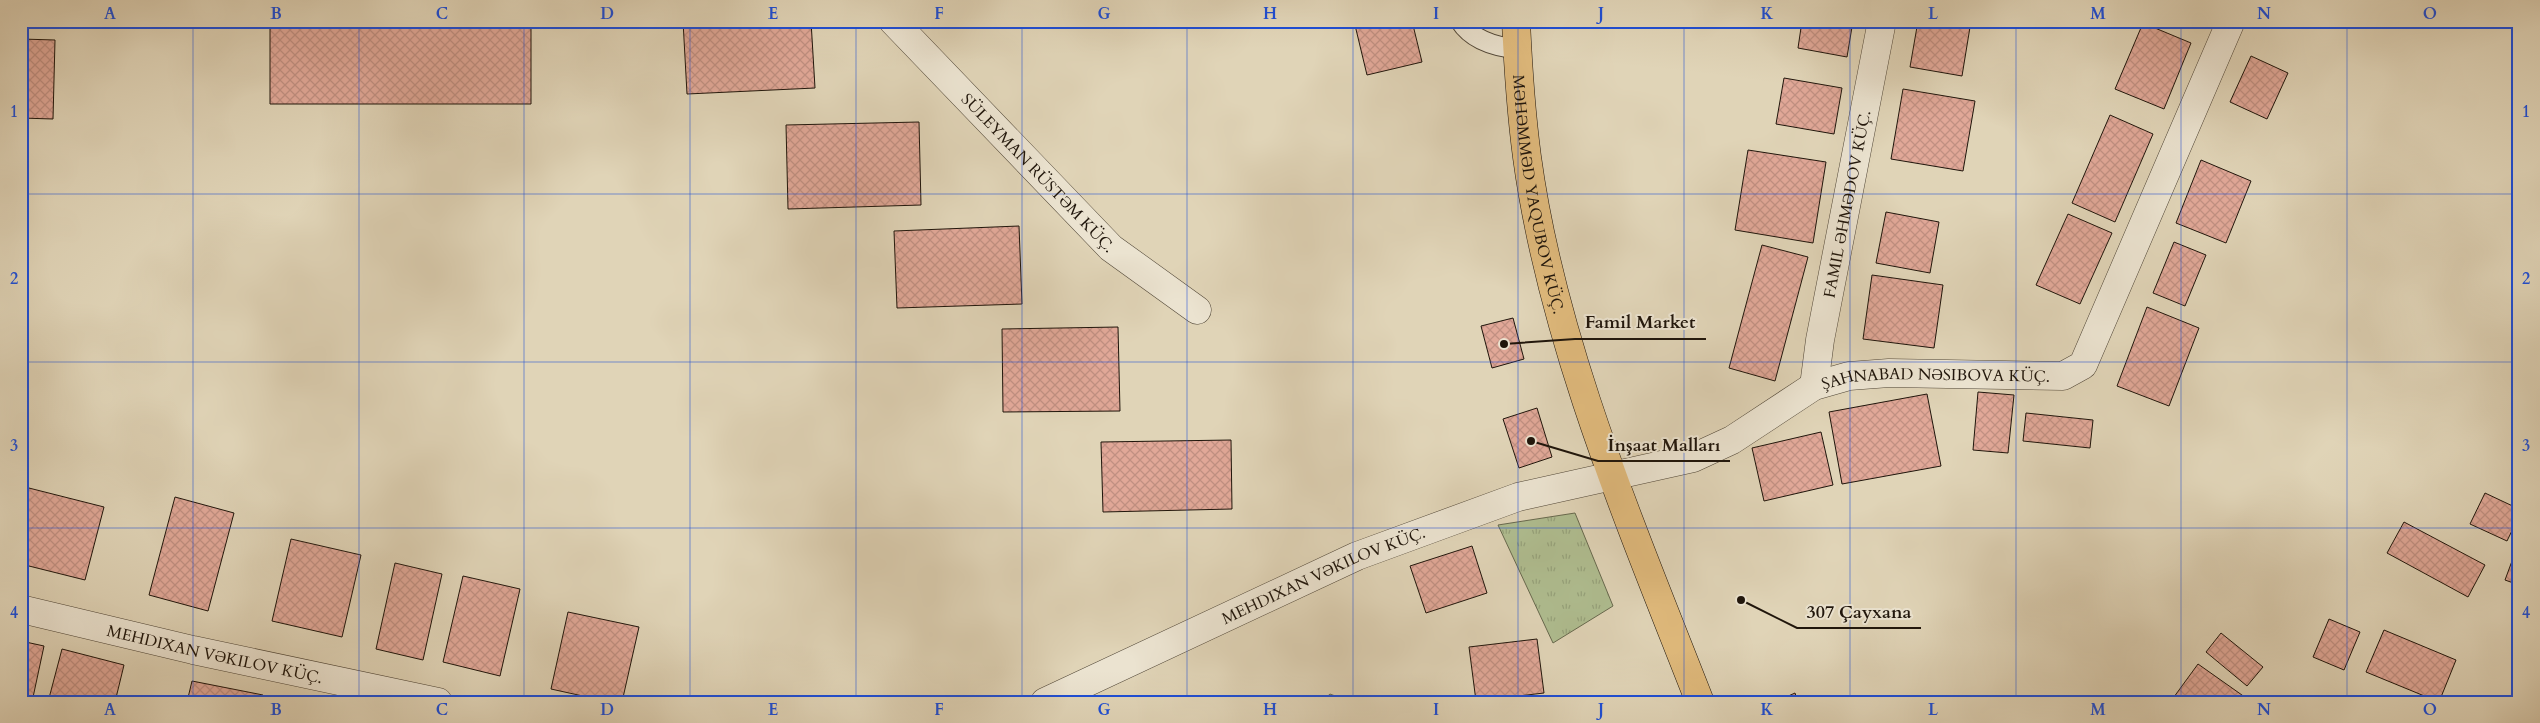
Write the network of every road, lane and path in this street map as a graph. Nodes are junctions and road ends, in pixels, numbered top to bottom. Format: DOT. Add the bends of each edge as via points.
graph roads {
  1 [pos="893,21"];
  2 [pos="1460,21"];
  3 [pos="1516,21"];
  4 [pos="1882,21"];
  5 [pos="2230,21"];
  6 [pos="1518,49"];
  7 [pos="1197,310"];
  8 [pos="1814,386"];
  9 [pos="1613,477"];
  10 [pos="21,608"];
  11 [pos="438,702"];
  12 [pos="1045,702"];
  13 [pos="1700,702"];
  1 -- 7 [label="street, SÜLEYMAN RÜSTƏM KÜÇ." via="1111,248"];
  2 -- 6 [label="lane" via="1467,32 1498,47"];
  3 -- 6 [label="main road, MƏHƏMMƏD YAQUBOV KÜÇ."];
  4 -- 8 [label="street, FAMIL ƏHMƏDOV KÜÇ." via="1820,340"];
  5 -- 8 [label="street, ŞAHNABAD NƏSIBOVA KÜÇ." via="2083,365 2063,376 1889,373 1849,376"];
  6 -- 9 [label="main road, MƏHƏMMƏD YAQUBOV KÜÇ." via="1527,158 1538,218 1561,318"];
  8 -- 9 [label="street, ŞAHNABAD NƏSIBOVA KÜÇ." via="1732,440 1692,458"];
  9 -- 12 [label="street, MEHDIXAN VƏKILOV KÜÇ." via="1518,497 1356,556"];
  9 -- 13 [label="main road, MƏHƏMMƏD YAQUBOV KÜÇ."];
  10 -- 11 [label="street, MEHDIXAN VƏKILOV KÜÇ." via="193,650"];
}
